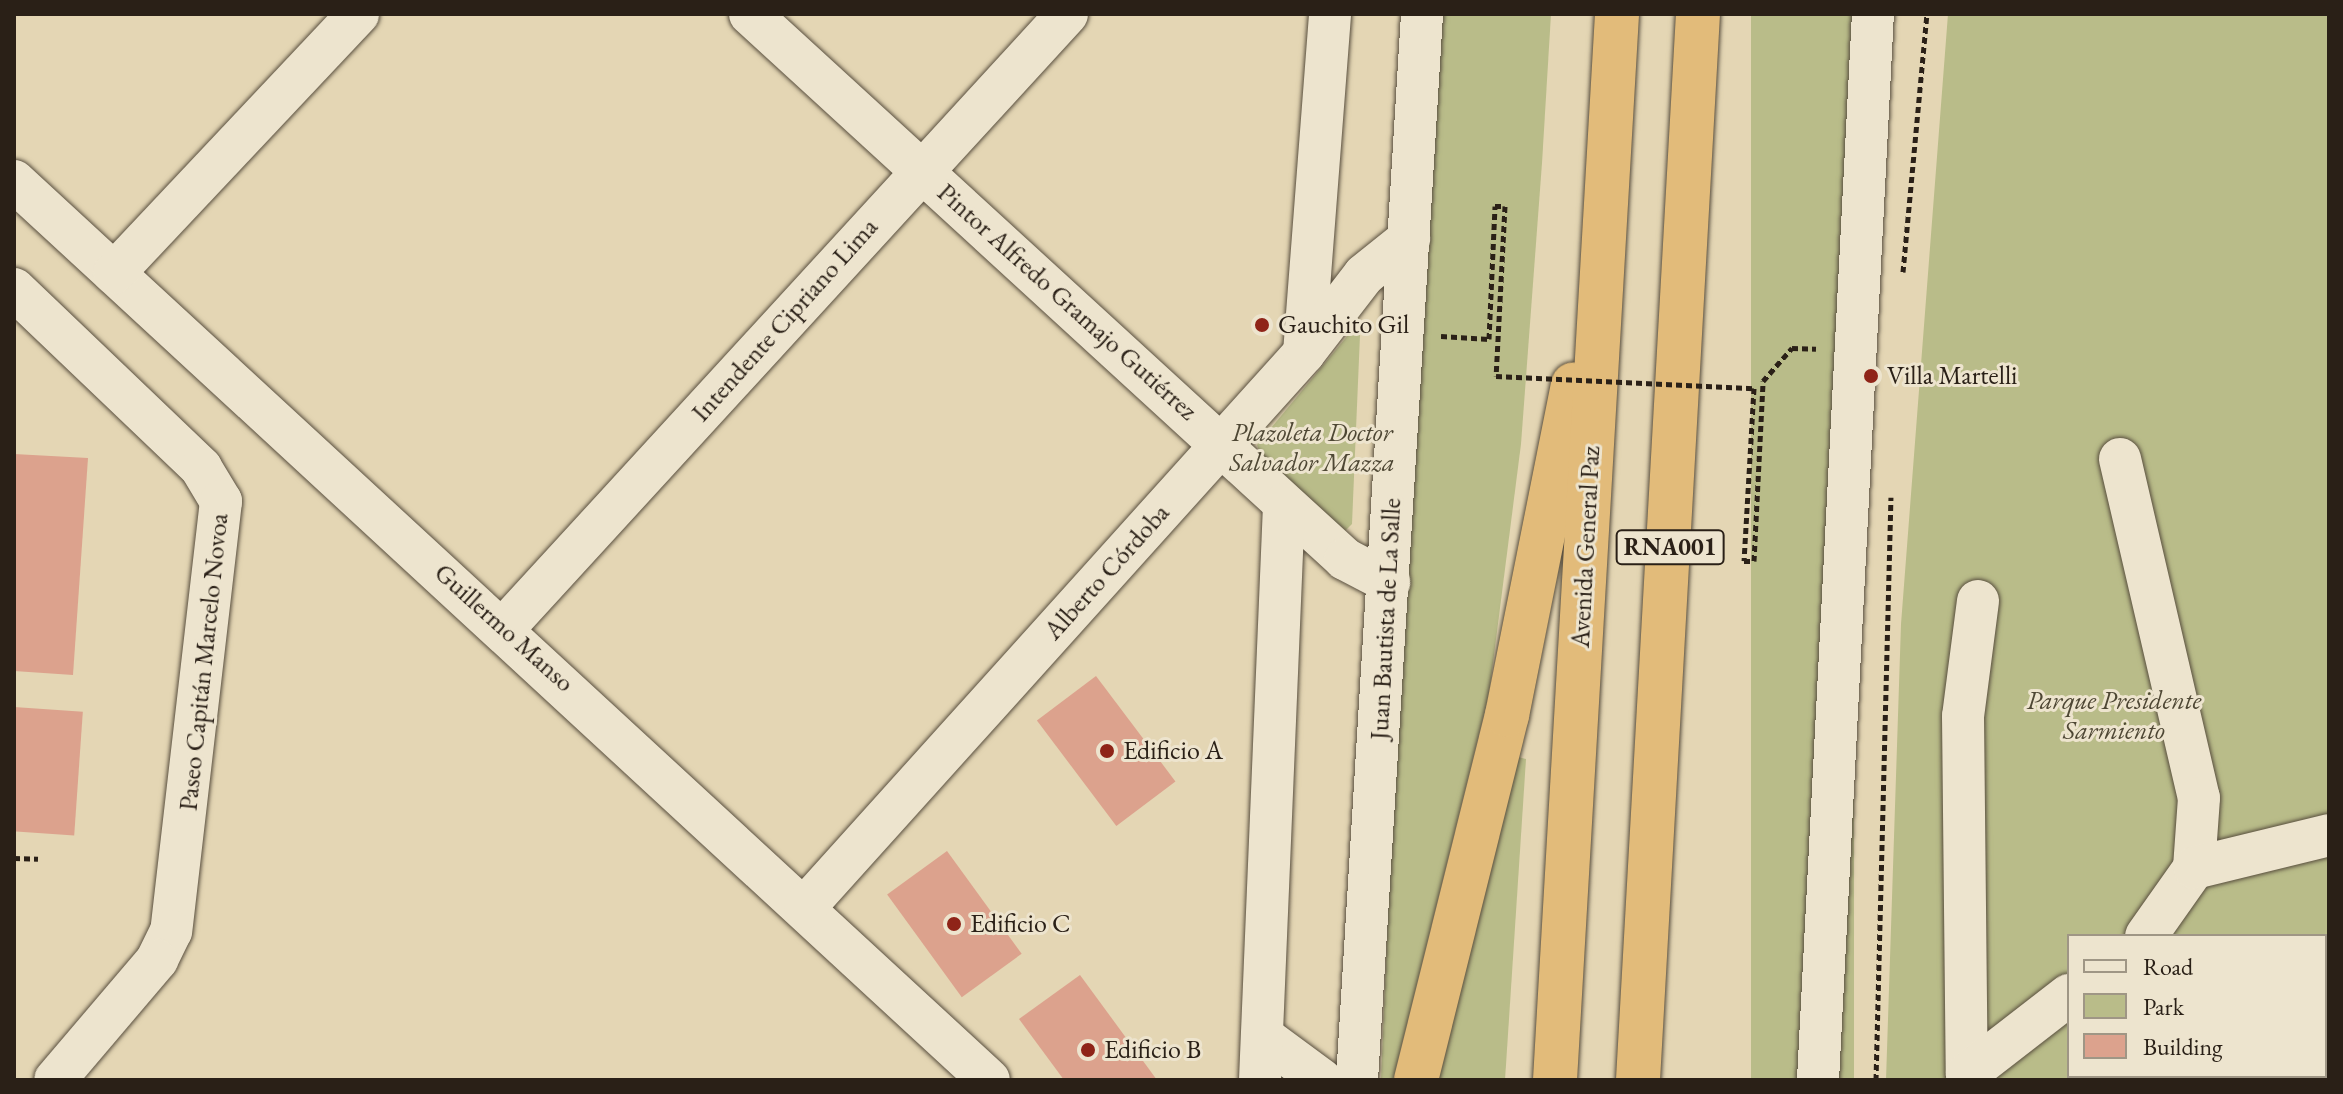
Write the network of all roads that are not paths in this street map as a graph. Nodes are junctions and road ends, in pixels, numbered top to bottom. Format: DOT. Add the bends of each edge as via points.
graph roads {
  1 [pos="358,14"];
  2 [pos="750,14"];
  3 [pos="1067,14"];
  4 [pos="1330,14"];
  5 [pos="1422,14"];
  6 [pos="1617,14"];
  7 [pos="1698,14"];
  8 [pos="1873,14"];
  9 [pos="922,170"];
  10 [pos="14,181"];
  11 [pos="1606,218"];
  12 [pos="1409,239"];
  13 [pos="114,273"];
  14 [pos="14,289"];
  15 [pos="1304,353"];
  16 [pos="1223,444"];
  17 [pos="2120,459"];
  18 [pos="1284,504"];
  19 [pos="1389,582"];
  20 [pos="1978,601"];
  21 [pos="504,628"];
  22 [pos="2329,835"];
  23 [pos="2194,868"];
  24 [pos="805,907"];
  25 [pos="2147,934"];
  26 [pos="2067,997"];
  27 [pos="1262,1036"];
  28 [pos="55,1080"];
  29 [pos="989,1080"];
  30 [pos="1260,1080"];
  31 [pos="1322,1080"];
  32 [pos="1357,1080"];
  33 [pos="1416,1080"];
  34 [pos="1555,1080"];
  35 [pos="1638,1080"];
  36 [pos="1818,1080"];
  1 -- 13 [label="street"];
  2 -- 9 [label="street, Pintor Alfredo Gramajo Gutiérrez"];
  3 -- 9 [label="street, Intendente Cipriano Lima"];
  4 -- 15 [label="street"];
  5 -- 12 [label="street, Juan Bautista de La Salle"];
  6 -- 11 [label="highway, Avenida General Paz / RNA001"];
  7 -- 35 [label="highway, RNA001"];
  8 -- 36 [label="street"];
  9 -- 16 [label="street, Pintor Alfredo Gramajo Gutiérrez"];
  9 -- 21 [label="street, Intendente Cipriano Lima"];
  10 -- 13 [label="street, Guillermo Manso"];
  11 -- 33 [label="highway" via="1507,715"];
  11 -- 34 [label="highway, Avenida General Paz / RNA001"];
  12 -- 15 [label="street, Alberto Córdoba" via="1364,275"];
  12 -- 19 [label="street, Juan Bautista de La Salle"];
  13 -- 21 [label="street, Guillermo Manso"];
  14 -- 28 [label="street, Paseo Capitán Marcelo Novoa" via="201,468 221,501 171,931 157,960"];
  15 -- 16 [label="street, Alberto Córdoba"];
  16 -- 18 [label="street, Pintor Alfredo Gramajo Gutiérrez"];
  16 -- 24 [label="street, Alberto Córdoba"];
  17 -- 23 [label="street" via="2199,798"];
  18 -- 19 [label="street, Pintor Alfredo Gramajo Gutiérrez" via="1345,559"];
  18 -- 27 [label="street"];
  19 -- 32 [label="street, Juan Bautista de La Salle"];
  20 -- 26 [label="street" via="1963,716 1967,1074"];
  21 -- 24 [label="street, Guillermo Manso"];
  22 -- 23 [label="street"];
  23 -- 25 [label="street"];
  24 -- 29 [label="street, Guillermo Manso"];
  27 -- 30 [label="street"];
  27 -- 31 [label="street"];
}
